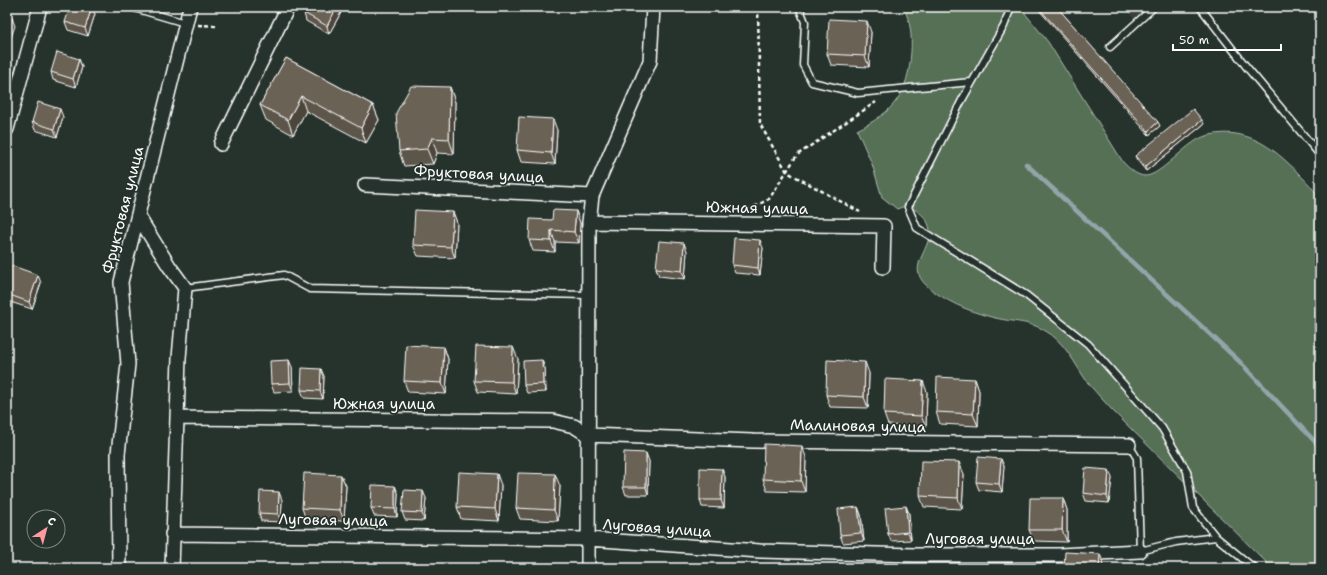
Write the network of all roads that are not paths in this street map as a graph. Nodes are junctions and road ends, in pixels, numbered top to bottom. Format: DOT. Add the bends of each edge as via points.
graph roads {
  1 [pos="40,7"];
  2 [pos="130,7"];
  3 [pos="190,7"];
  4 [pos="288,7"];
  5 [pos="653,7"];
  6 [pos="799,7"];
  7 [pos="1011,7"];
  8 [pos="1154,7"];
  9 [pos="1200,7"];
  10 [pos="185,23"];
  11 [pos="1110,47"];
  12 [pos="972,82"];
  13 [pos="7,129"];
  14 [pos="221,144"];
  15 [pos="1320,155"];
  16 [pos="365,185"];
  17 [pos="592,196"];
  18 [pos="138,216"];
  19 [pos="589,222"];
  20 [pos="884,267"];
  21 [pos="185,288"];
  22 [pos="588,295"];
  23 [pos="178,418"];
  24 [pos="588,434"];
  25 [pos="1129,445"];
  26 [pos="172,534"];
  27 [pos="1216,537"];
  28 [pos="588,539"];
  29 [pos="1140,551"];
  30 [pos="119,568"];
  31 [pos="172,568"];
  32 [pos="588,568"];
  33 [pos="1254,568"];
  1 -- 13 [label="street"];
  2 -- 10 [label="lane"];
  3 -- 10 [label="street, Фруктовая улица"];
  4 -- 14 [label="street"];
  5 -- 17 [label="street" via="650,61"];
  6 -- 12 [label="lane" via="806,22 803,65 812,82 858,93"];
  7 -- 12 [label="lane" via="1004,26"];
  8 -- 11 [label="lane"];
  9 -- 15 [label="lane" via="1244,65"];
  10 -- 18 [label="street, Фруктовая улица"];
  12 -- 27 [label="lane" via="908,206 917,228 1026,295 1088,344 1162,428 1186,471 1193,508"];
  16 -- 17 [label="street, Фруктовая улица"];
  17 -- 19 [label="street"];
  18 -- 21 [label="street"];
  18 -- 30 [label="street, Фруктовая улица" via="121,282 128,364 118,454"];
  19 -- 20 [label="street, Южная улица" via="884,226"];
  19 -- 22 [label="street"];
  21 -- 22 [label="lane" via="284,275 310,289"];
  21 -- 23 [label="street" via="179,358"];
  22 -- 24 [label="street"];
  23 -- 24 [label="street, Южная улица" via="553,421 574,426"];
  23 -- 26 [label="street"];
  24 -- 25 [label="street, Малиновая улица" via="753,441"];
  24 -- 28 [label="street"];
  25 -- 29 [label="lane" via="1137,458"];
  26 -- 28 [label="street, Луговая улица"];
  26 -- 31 [label="street"];
  27 -- 29 [label="lane" via="1176,542"];
  27 -- 33 [label="lane"];
  28 -- 29 [label="street, Луговая улица" via="760,550 914,555 1059,555"];
  28 -- 32 [label="street"];
}
